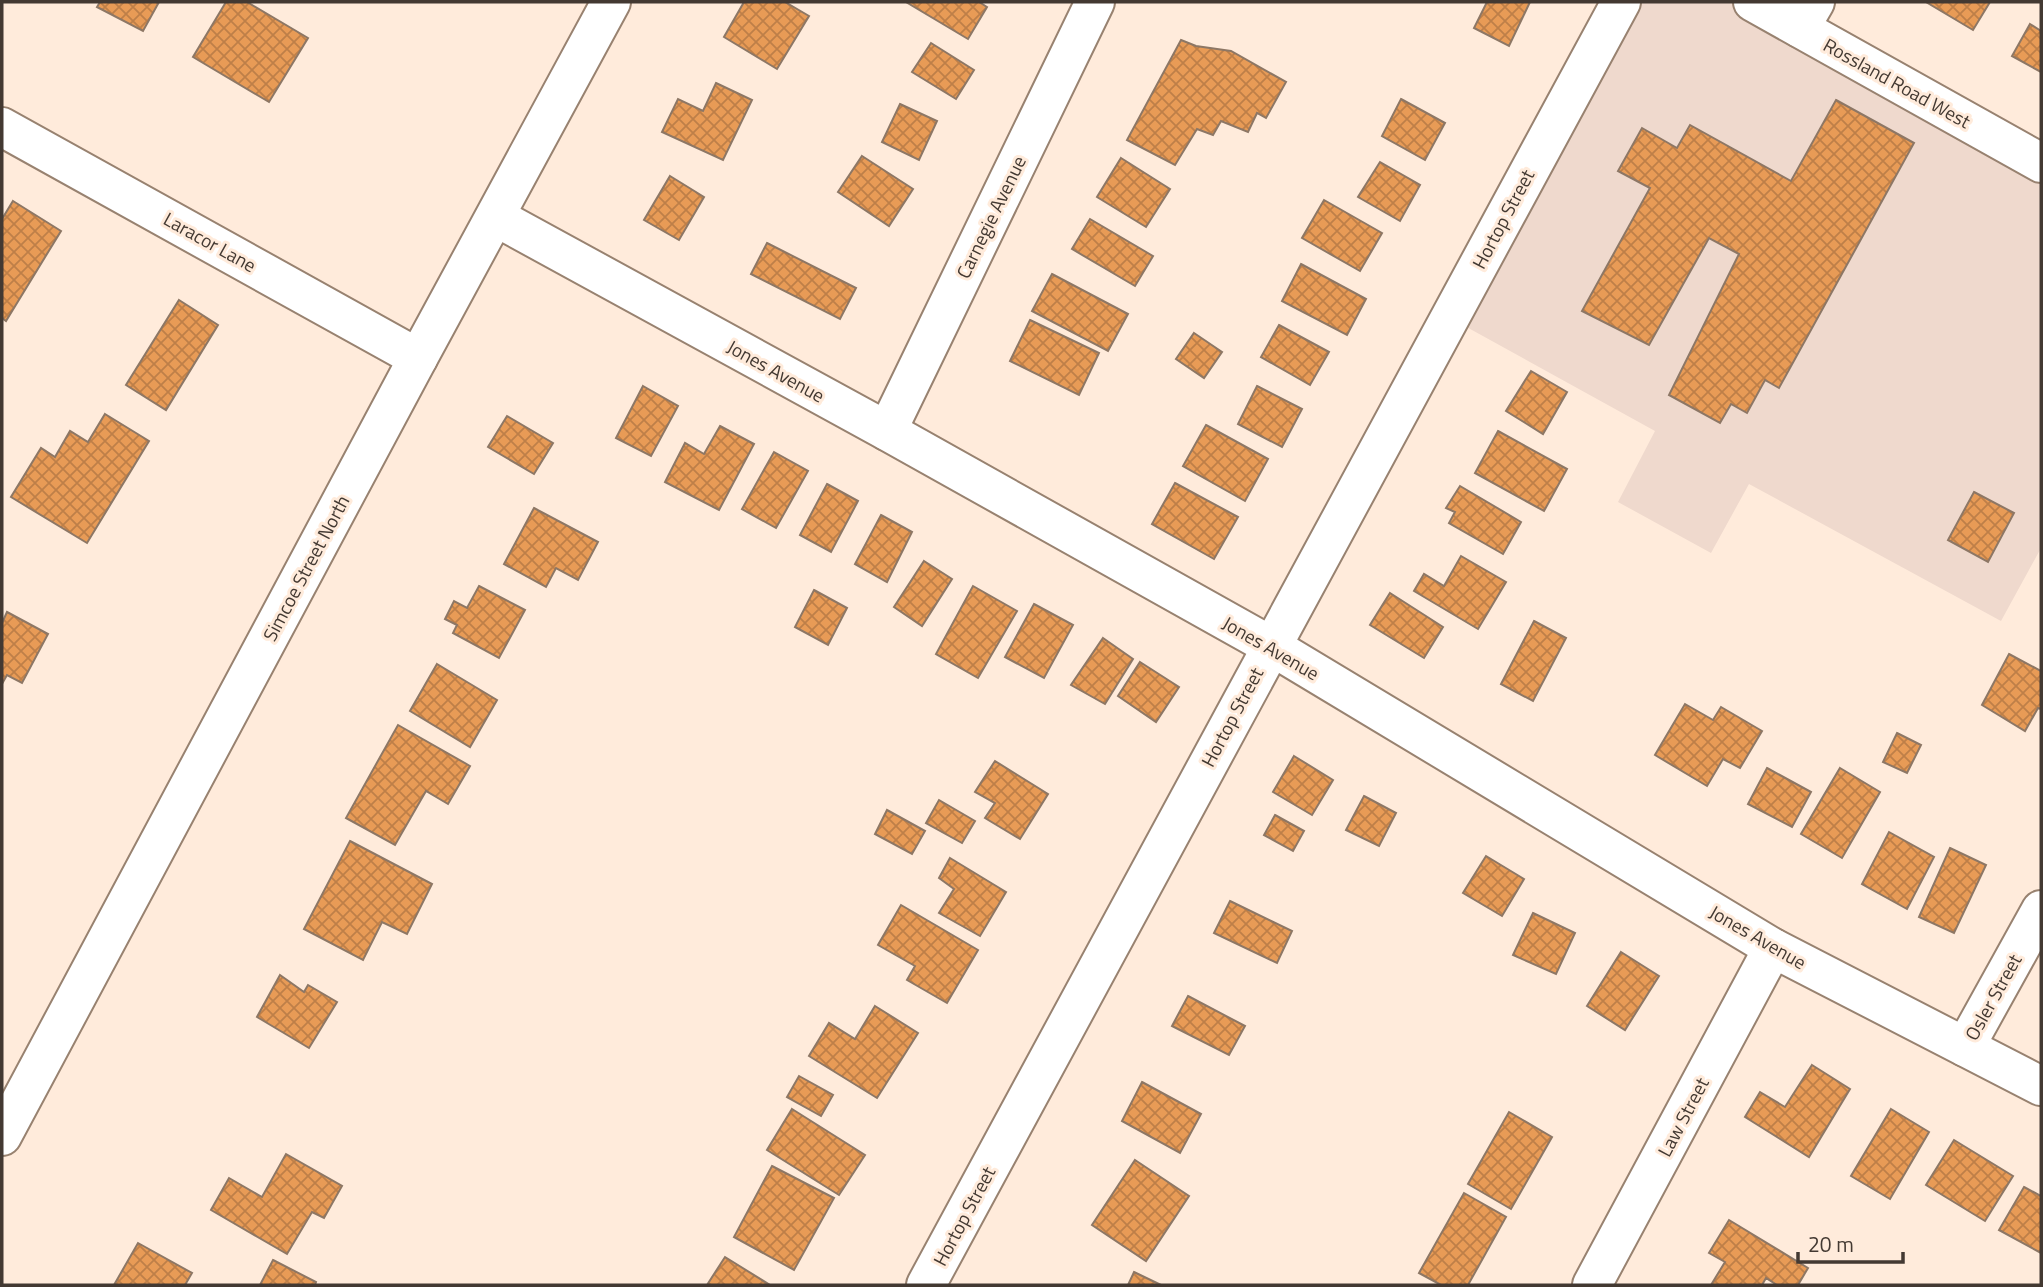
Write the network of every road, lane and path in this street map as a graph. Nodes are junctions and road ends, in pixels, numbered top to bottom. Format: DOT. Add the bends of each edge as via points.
graph roads {
  1 [pos="611,2"];
  2 [pos="1095,2"];
  3 [pos="1621,2"];
  4 [pos="1753,2"];
  5 [pos="1808,15"];
  6 [pos="2,127"];
  7 [pos="2041,163"];
  8 [pos="496,217"];
  9 [pos="418,358"];
  10 [pos="887,431"];
  11 [pos="1270,646"];
  12 [pos="2041,910"];
  13 [pos="1773,948"];
  14 [pos="1965,1047"];
  15 [pos="2041,1086"];
  16 [pos="2,1136"];
  17 [pos="926,1285"];
  18 [pos="1592,1285"];
  1 -- 8 [label="street, Simcoe Street North"];
  2 -- 10 [label="street, Carnegie Avenue"];
  3 -- 11 [label="street, Hortop Street"];
  4 -- 5 [label="street, Rossland Road West"];
  5 -- 7 [label="street, Rossland Road West"];
  6 -- 9 [label="street, Laracor Lane"];
  8 -- 9 [label="street, Simcoe Street North"];
  8 -- 10 [label="street, Jones Avenue"];
  9 -- 16 [label="street, Simcoe Street North"];
  10 -- 11 [label="street, Jones Avenue"];
  11 -- 13 [label="street, Jones Avenue"];
  11 -- 17 [label="street, Hortop Street"];
  12 -- 14 [label="street, Osler Street"];
  13 -- 14 [label="street, Jones Avenue"];
  13 -- 18 [label="street, Law Street"];
  14 -- 15 [label="street, Jones Avenue"];
}
